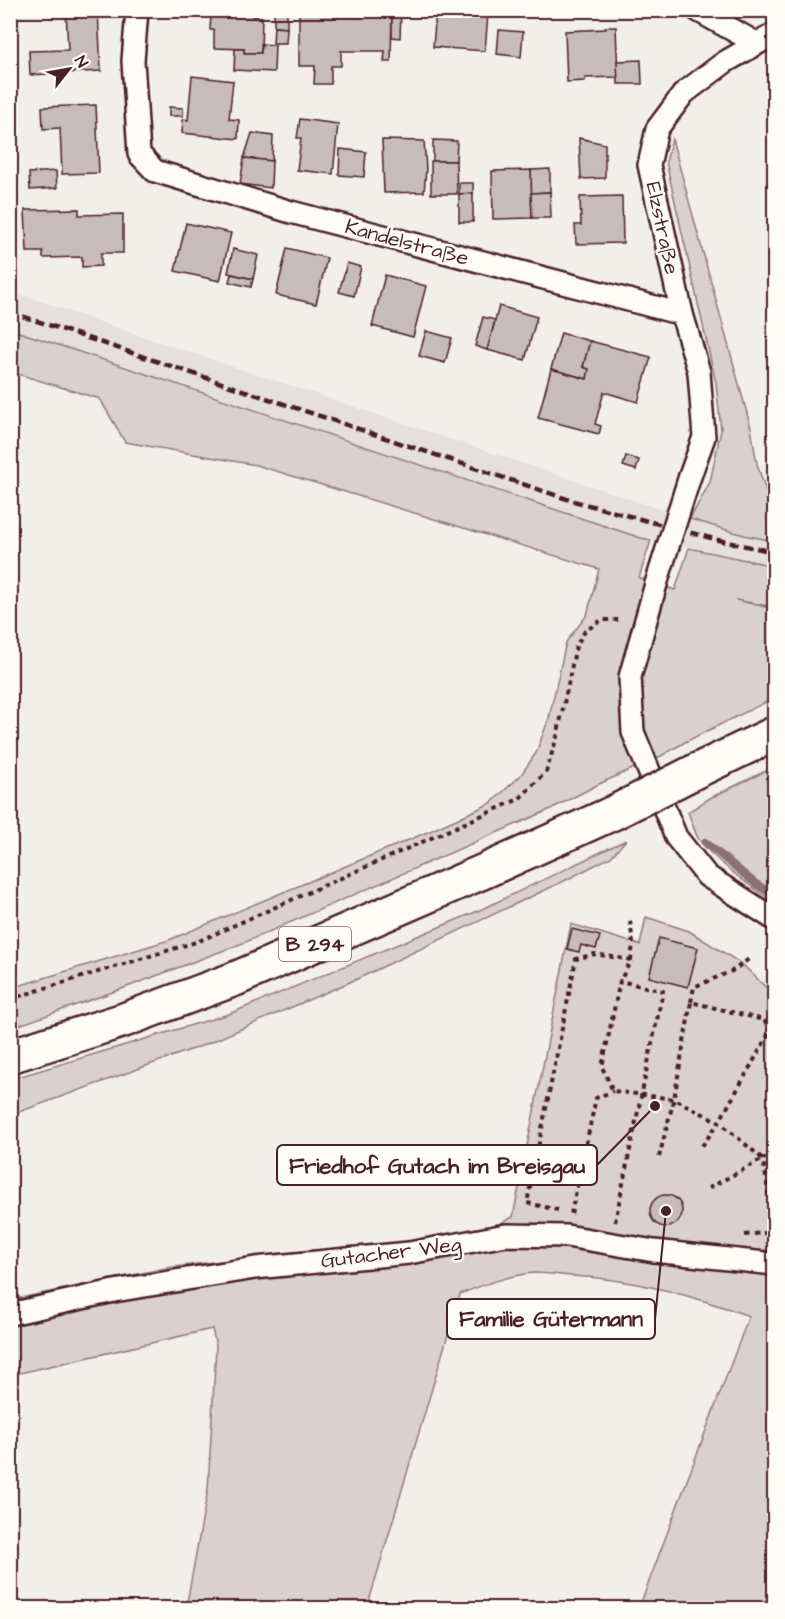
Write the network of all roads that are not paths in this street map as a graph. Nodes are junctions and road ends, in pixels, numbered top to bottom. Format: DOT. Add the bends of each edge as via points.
graph roads {
  1 [pos="137,10"];
  2 [pos="697,10"];
  3 [pos="765,39"];
  4 [pos="682,314"];
  5 [pos="774,734"];
  6 [pos="774,919"];
  7 [pos="10,1056"];
  8 [pos="774,1263"];
  9 [pos="10,1314"];
  1 -- 4 [label="street, Kandelstraße" via="133,61 139,154 155,171"];
  2 -- 3 [label="street"];
  3 -- 4 [label="street, Elzstraße" via="725,62 684,93 657,129 649,165"];
  4 -- 6 [label="street, Elzstraße, bridge" via="699,372 704,437 630,677 633,732 676,837 707,876"];
  5 -- 7 [label="highway, B 294, bridge" via="613,813 235,979"];
  8 -- 9 [label="street, Gutacher Weg" via="654,1251 567,1236 506,1235 409,1253 255,1268 114,1291"];
}
